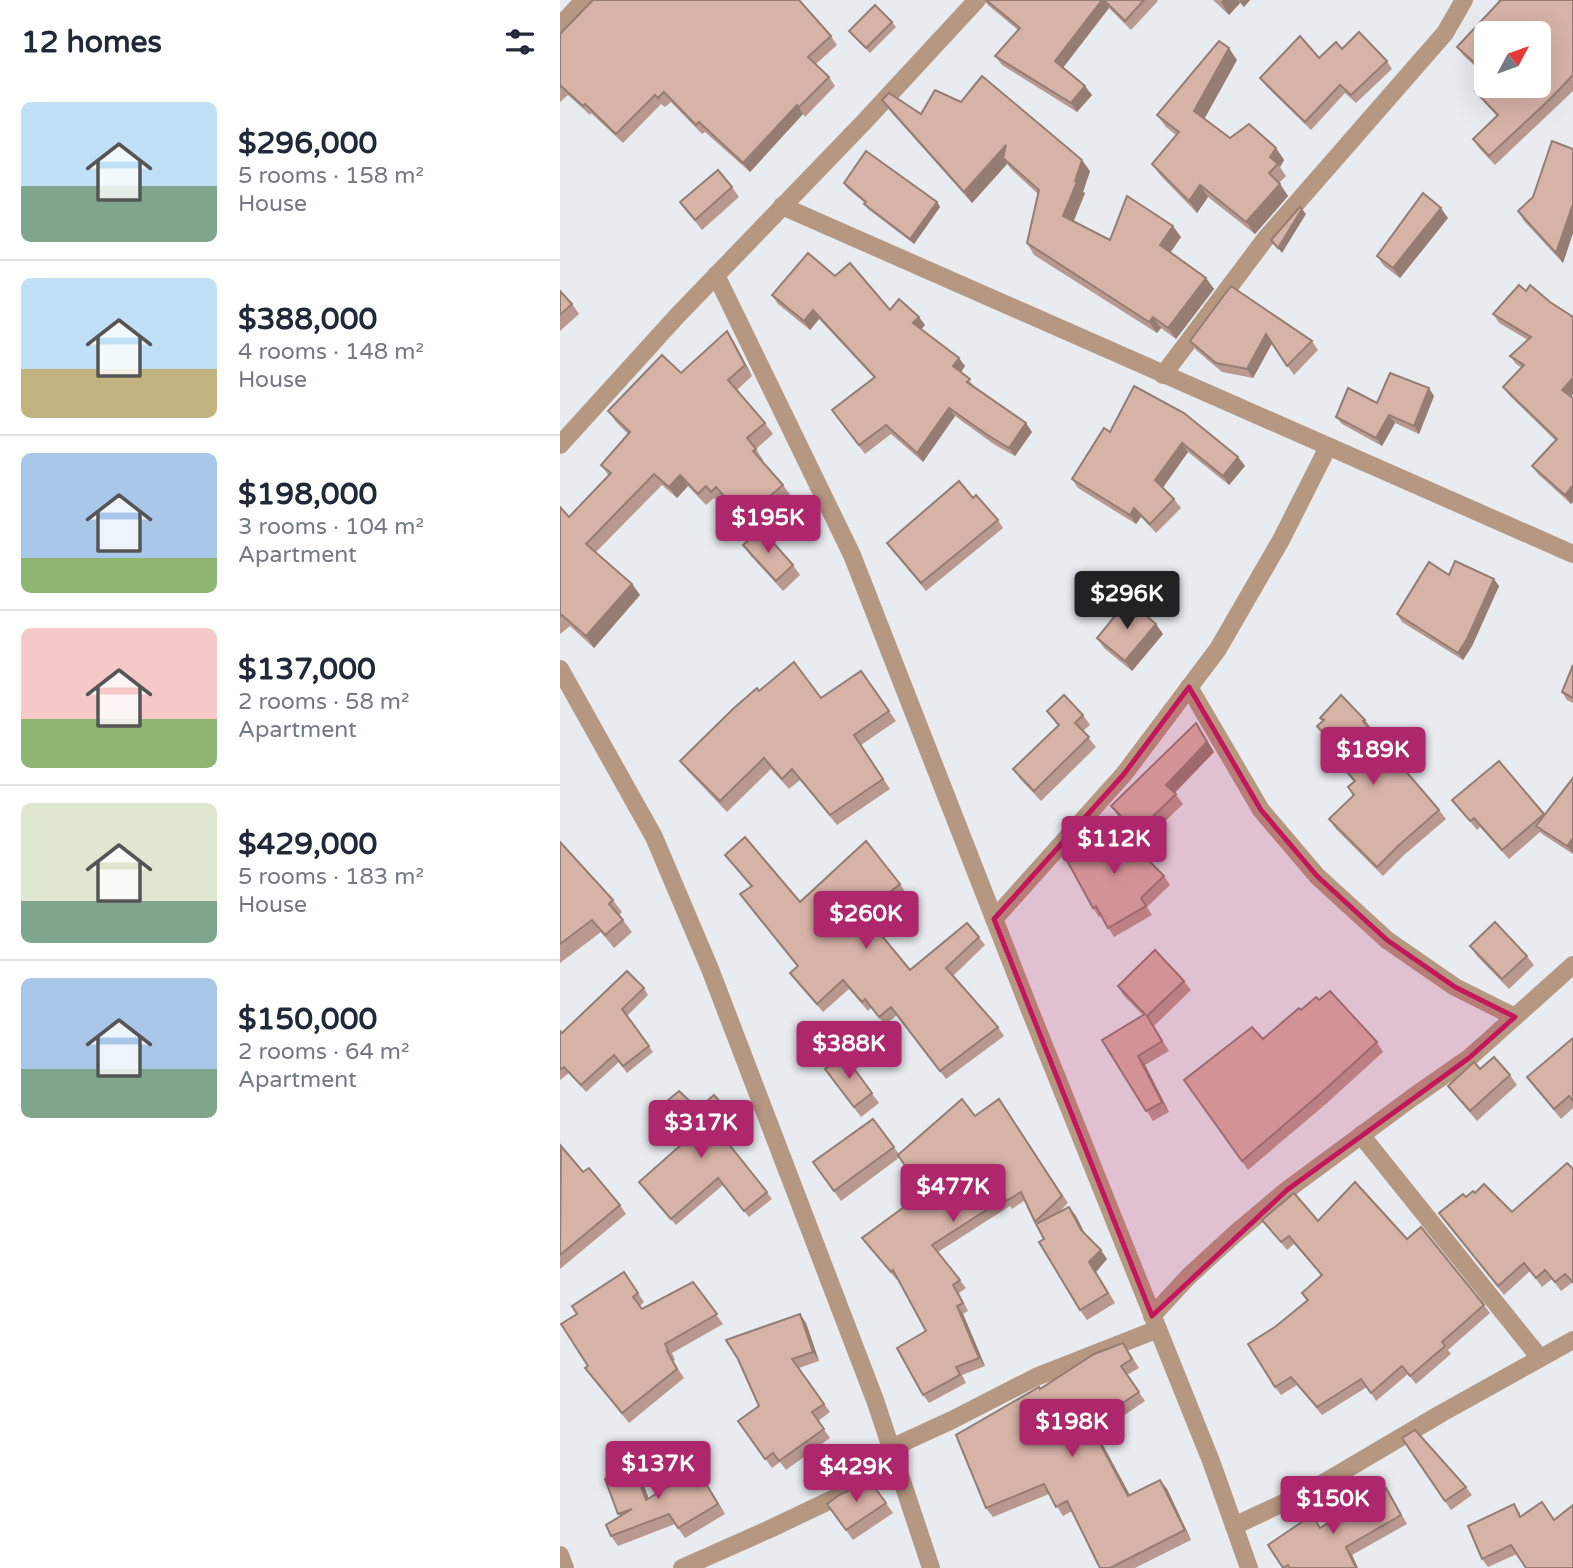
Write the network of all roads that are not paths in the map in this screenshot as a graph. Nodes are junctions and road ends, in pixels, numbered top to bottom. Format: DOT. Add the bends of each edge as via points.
graph roads {
  1 [pos="584,0"];
  2 [pos="977,0"];
  3 [pos="1464,0"];
  4 [pos="560,26"];
  5 [pos="782,206"];
  6 [pos="716,275"];
  7 [pos="1163,375"];
  8 [pos="560,445"];
  9 [pos="1328,447"];
  10 [pos="1573,554"];
  11 [pos="560,669"];
  12 [pos="1189,687"];
  13 [pos="994,919"];
  14 [pos="1573,965"];
  15 [pos="1515,1017"];
  16 [pos="1361,1135"];
  17 [pos="1155,1322"];
  18 [pos="1573,1340"];
  19 [pos="1540,1358"];
  20 [pos="891,1448"];
  21 [pos="898,1468"];
  22 [pos="1234,1526"];
  23 [pos="560,1555"];
  24 [pos="565,1568"];
  25 [pos="682,1568"];
  26 [pos="931,1568"];
  27 [pos="1249,1568"];
  1 -- 4 [label="street"];
  2 -- 5 [label="street"];
  3 -- 7 [label="street" via="1445,33 1266,238"];
  5 -- 6 [label="street"];
  5 -- 7 [label="street"];
  6 -- 8 [label="street"];
  6 -- 13 [label="street" via="852,555"];
  7 -- 9 [label="street"];
  9 -- 10 [label="street"];
  9 -- 12 [label="street" via="1218,649"];
  11 -- 20 [label="street" via="654,837 705,957"];
  12 -- 13 [label="street" via="1124,774"];
  12 -- 15 [label="street" via="1261,810 1317,876 1387,940 1455,988"];
  13 -- 17 [label="street"];
  14 -- 15 [label="street"];
  15 -- 16 [label="street" via="1469,1058"];
  16 -- 17 [label="street" via="1236,1233 1189,1276"];
  16 -- 19 [label="street"];
  17 -- 20 [label="street"];
  17 -- 22 [label="street"];
  18 -- 19 [label="street"];
  19 -- 22 [label="street" via="1313,1489"];
  20 -- 21 [label="street"];
  21 -- 25 [label="street"];
  21 -- 26 [label="street"];
  22 -- 27 [label="street"];
  23 -- 24 [label="street"];
}
